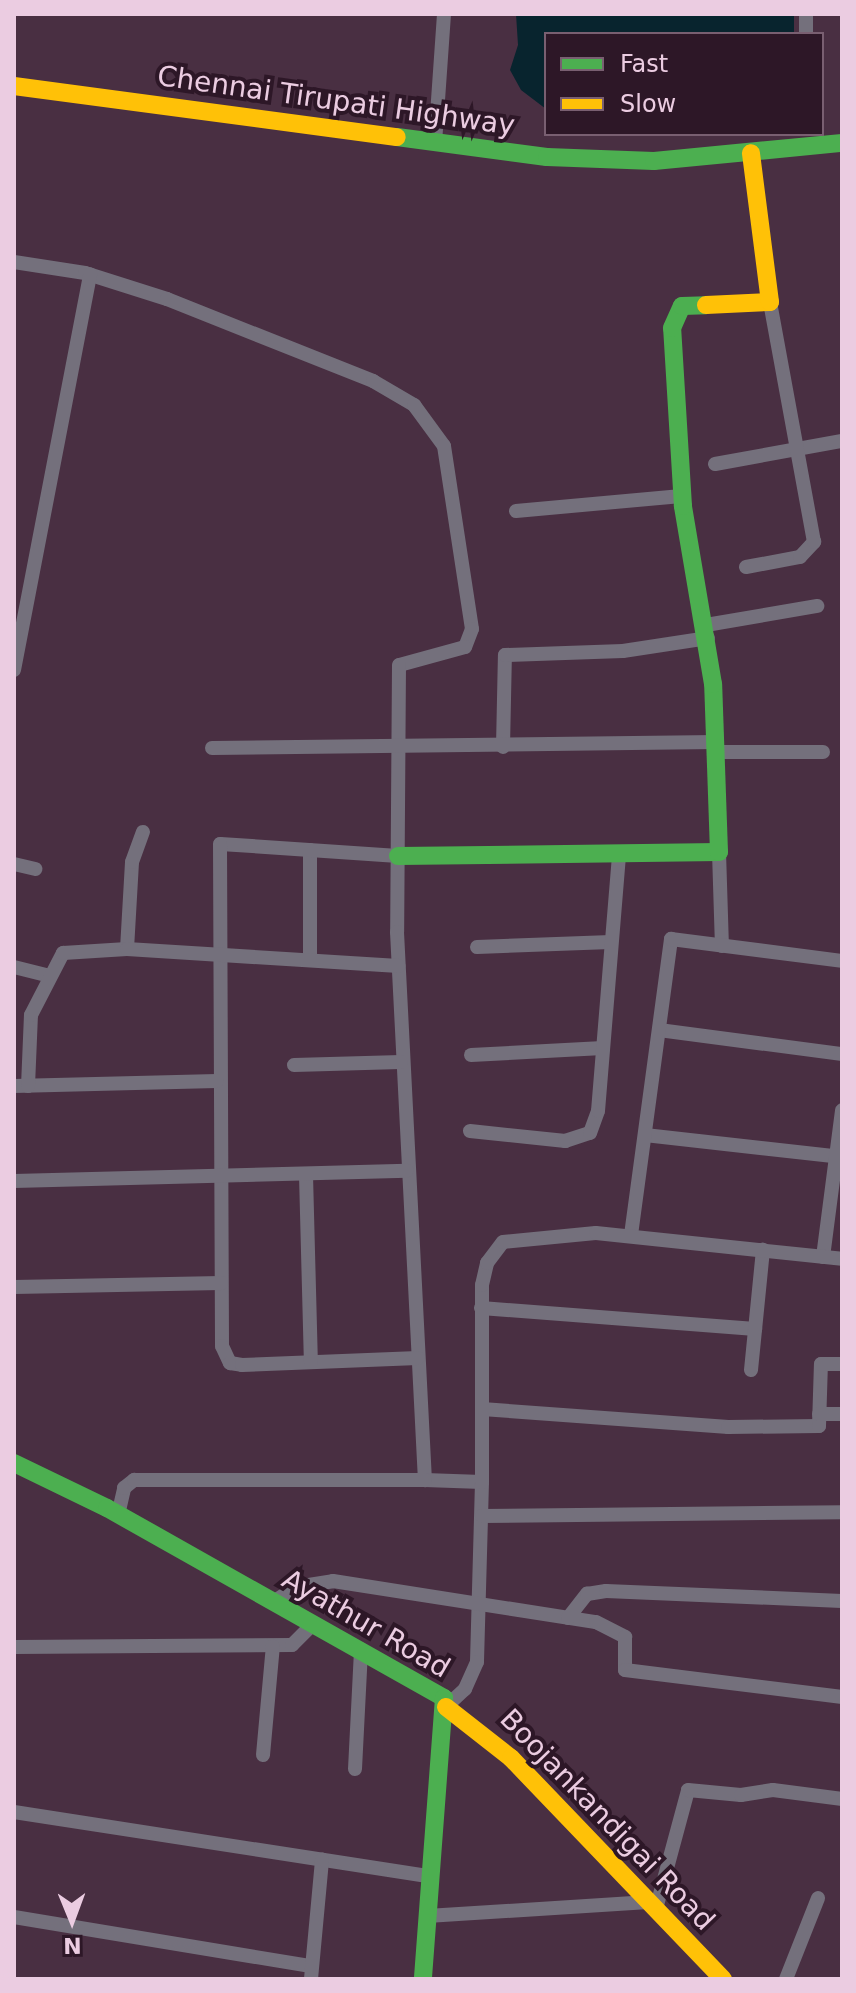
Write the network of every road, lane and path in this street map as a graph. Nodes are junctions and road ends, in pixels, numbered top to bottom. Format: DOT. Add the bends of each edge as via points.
graph roads {
  1 [pos="444,14"];
  2 [pos="14,86"];
  3 [pos="802,140"];
  4 [pos="435,143"];
  5 [pos="842,143"];
  6 [pos="751,153"];
  7 [pos="14,262"];
  8 [pos="90,274"];
  9 [pos="770,302"];
  10 [pos="842,441"];
  11 [pos="798,449"];
  12 [pos="715,464"];
  13 [pos="681,496"];
  14 [pos="516,511"];
  15 [pos="746,567"];
  16 [pos="817,606"];
  17 [pos="707,632"];
  18 [pos="14,670"];
  19 [pos="503,747"];
  20 [pos="716,747"];
  21 [pos="212,748"];
  22 [pos="399,749"];
  23 [pos="823,752"];
  24 [pos="143,832"];
  25 [pos="310,850"];
  26 [pos="719,852"];
  27 [pos="619,853"];
  28 [pos="398,856"];
  29 [pos="14,864"];
  30 [pos="35,869"];
  31 [pos="611,942"];
  32 [pos="722,946"];
  33 [pos="477,947"];
  34 [pos="127,949"];
  35 [pos="220,954"];
  36 [pos="310,960"];
  37 [pos="842,961"];
  38 [pos="398,966"];
  39 [pos="14,967"];
  40 [pos="46,975"];
  41 [pos="659,1030"];
  42 [pos="603,1048"];
  43 [pos="842,1054"];
  44 [pos="471,1055"];
  45 [pos="401,1062"];
  46 [pos="294,1065"];
  47 [pos="217,1081"];
  48 [pos="21,1086"];
  49 [pos="842,1110"];
  50 [pos="470,1131"];
  51 [pos="645,1135"];
  52 [pos="839,1156"];
  53 [pos="407,1171"];
  54 [pos="306,1175"];
  55 [pos="219,1178"];
  56 [pos="14,1181"];
  57 [pos="631,1235"];
  58 [pos="763,1250"];
  59 [pos="823,1257"];
  60 [pos="842,1259"];
  61 [pos="221,1283"];
  62 [pos="14,1287"];
  63 [pos="481,1308"];
  64 [pos="755,1329"];
  65 [pos="418,1358"];
  66 [pos="311,1362"];
  67 [pos="842,1364"];
  68 [pos="751,1370"];
  69 [pos="482,1409"];
  70 [pos="819,1414"];
  71 [pos="842,1414"];
  72 [pos="14,1463"];
  73 [pos="425,1480"];
  74 [pos="482,1482"];
  75 [pos="842,1512"];
  76 [pos="118,1515"];
  77 [pos="482,1516"];
  78 [pos="842,1601"];
  79 [pos="273,1602"];
  80 [pos="482,1604"];
  81 [pos="568,1618"];
  82 [pos="313,1624"];
  83 [pos="273,1646"];
  84 [pos="14,1647"];
  85 [pos="361,1649"];
  86 [pos="842,1697"];
  87 [pos="446,1707"];
  88 [pos="263,1755"];
  89 [pos="355,1769"];
  90 [pos="842,1799"];
  91 [pos="14,1812"];
  92 [pos="322,1860"];
  93 [pos="429,1876"];
  94 [pos="818,1898"];
  95 [pos="653,1906"];
  96 [pos="427,1916"];
  97 [pos="14,1917"];
  98 [pos="311,1973"];
  99 [pos="423,1979"];
  100 [pos="723,1979"];
  101 [pos="786,1979"];
  1 -- 4 [label="street"];
  2 -- 4 [label="street, Chennai Tirupati Highway"];
  3 -- 5 [label="street, Chennai Tirupati Highway"];
  3 -- 6 [label="street, Chennai Tirupati Highway"];
  4 -- 6 [label="street, Chennai Tirupati Highway" via="641,161"];
  6 -- 9 [label="street"];
  7 -- 8 [label="street"];
  8 -- 18 [label="street"];
  8 -- 22 [label="street" via="373,381 433,423 451,482 472,629 465,647 399,665"];
  9 -- 11 [label="street"];
  9 -- 13 [label="street" via="682,306 673,317"];
  10 -- 11 [label="street"];
  11 -- 12 [label="street"];
  11 -- 15 [label="street" via="813,549"];
  13 -- 14 [label="street"];
  13 -- 17 [label="street"];
  16 -- 17 [label="street"];
  17 -- 19 [label="street" via="623,651 505,655"];
  17 -- 20 [label="street"];
  19 -- 20 [label="street"];
  19 -- 22 [label="street"];
  20 -- 23 [label="street"];
  20 -- 26 [label="street"];
  21 -- 22 [label="street"];
  22 -- 28 [label="street"];
  24 -- 34 [label="street" via="132,862"];
  25 -- 28 [label="street"];
  25 -- 35 [label="street" via="220,844"];
  25 -- 36 [label="street"];
  26 -- 27 [label="street"];
  26 -- 32 [label="street"];
  27 -- 28 [label="street"];
  27 -- 31 [label="street"];
  28 -- 38 [label="street"];
  29 -- 30 [label="street"];
  31 -- 33 [label="street"];
  31 -- 42 [label="street"];
  32 -- 37 [label="street"];
  32 -- 41 [label="street" via="671,939"];
  34 -- 35 [label="street"];
  34 -- 40 [label="street" via="71,950 55,959"];
  35 -- 36 [label="street"];
  35 -- 47 [label="street"];
  36 -- 38 [label="street"];
  38 -- 45 [label="street"];
  39 -- 40 [label="street"];
  40 -- 48 [label="street" via="31,1015"];
  41 -- 43 [label="street"];
  41 -- 51 [label="street"];
  42 -- 44 [label="street"];
  42 -- 50 [label="street" via="590,1133 565,1141"];
  45 -- 46 [label="street"];
  45 -- 53 [label="street"];
  47 -- 48 [label="street"];
  47 -- 55 [label="street"];
  49 -- 52 [label="street"];
  51 -- 52 [label="street"];
  51 -- 57 [label="street"];
  52 -- 59 [label="street"];
  53 -- 54 [label="street"];
  53 -- 65 [label="street"];
  54 -- 55 [label="street"];
  54 -- 66 [label="street"];
  55 -- 56 [label="street"];
  55 -- 61 [label="street"];
  57 -- 58 [label="street"];
  57 -- 63 [label="street" via="565,1233 503,1242 487,1263"];
  58 -- 59 [label="street"];
  58 -- 64 [label="street"];
  59 -- 60 [label="street"];
  61 -- 62 [label="street"];
  61 -- 66 [label="street" via="222,1346 230,1363"];
  63 -- 64 [label="street"];
  63 -- 69 [label="street"];
  64 -- 68 [label="street"];
  65 -- 66 [label="street"];
  65 -- 73 [label="street"];
  67 -- 70 [label="street" via="821,1364"];
  69 -- 70 [label="street" via="767,1429 819,1426"];
  69 -- 74 [label="street"];
  70 -- 71 [label="street"];
  72 -- 76 [label="street, Ayathur Road"];
  73 -- 74 [label="street"];
  73 -- 76 [label="street" via="134,1480 124,1488"];
  74 -- 77 [label="street"];
  75 -- 77 [label="street"];
  76 -- 79 [label="street, Ayathur Road"];
  77 -- 80 [label="street"];
  78 -- 81 [label="street" via="606,1591 587,1594"];
  79 -- 80 [label="street" via="296,1587 333,1581"];
  79 -- 82 [label="street, Ayathur Road"];
  80 -- 81 [label="street"];
  80 -- 87 [label="street" via="472,1677"];
  81 -- 86 [label="street" via="619,1630 626,1644 625,1670"];
  82 -- 83 [label="street" via="300,1641"];
  82 -- 85 [label="street, Ayathur Road"];
  83 -- 84 [label="street"];
  83 -- 88 [label="street"];
  85 -- 87 [label="street, Ayathur Road" via="444,1698"];
  85 -- 89 [label="street"];
  87 -- 93 [label="street, Ayathur Road"];
  87 -- 95 [label="street, Boojankandigai Road" via="500,1747"];
  90 -- 95 [label="street" via="773,1790 741,1795 688,1790 678,1808"];
  91 -- 92 [label="street"];
  92 -- 93 [label="street"];
  92 -- 98 [label="street"];
  93 -- 96 [label="street, Ayathur Road"];
  94 -- 101 [label="street"];
  95 -- 96 [label="street"];
  95 -- 100 [label="street, Boojankandigai Road"];
  96 -- 99 [label="street, Ayathur Road"];
  97 -- 98 [label="street"];
}
